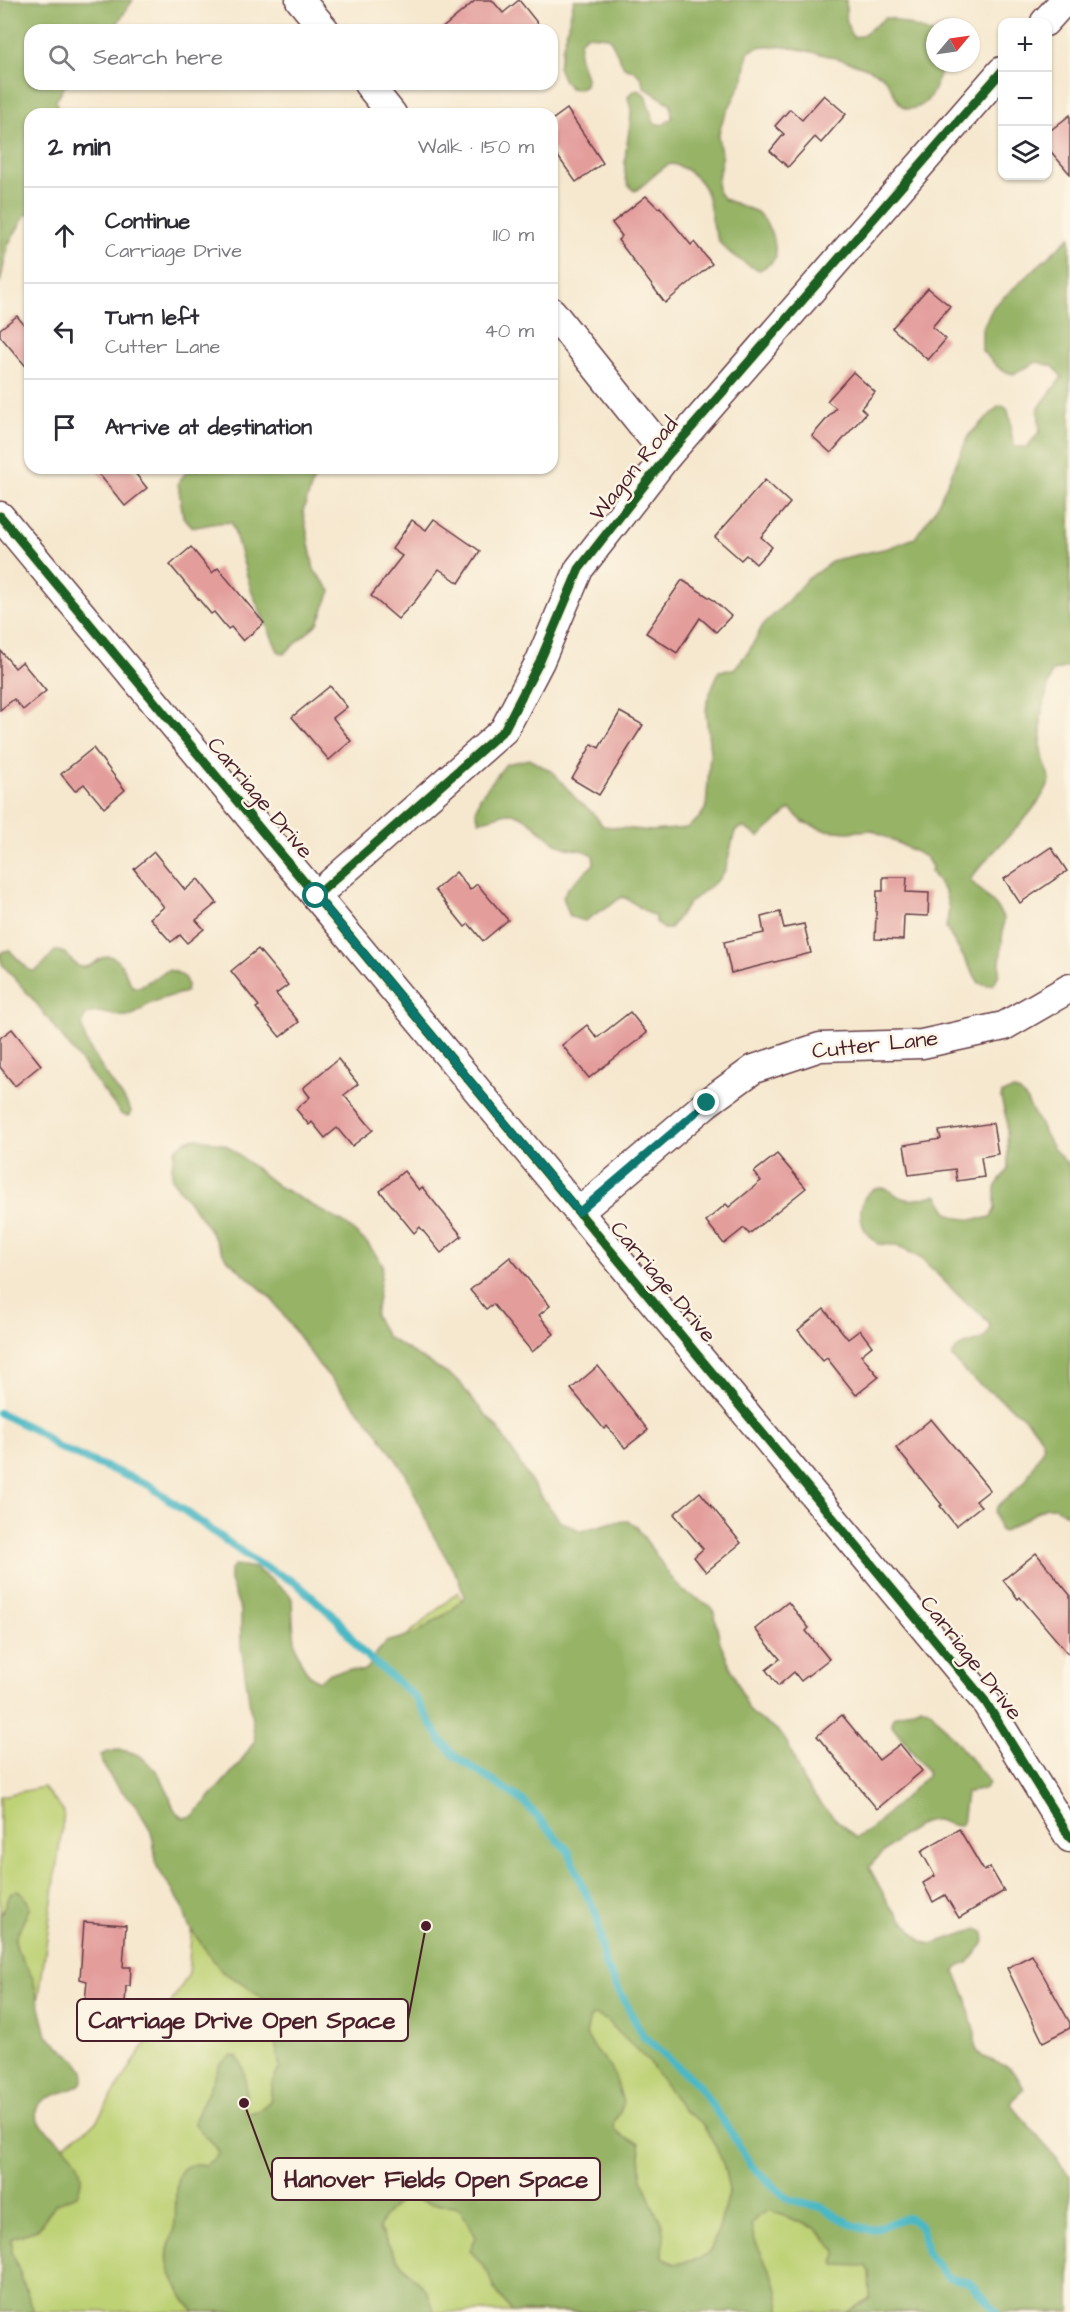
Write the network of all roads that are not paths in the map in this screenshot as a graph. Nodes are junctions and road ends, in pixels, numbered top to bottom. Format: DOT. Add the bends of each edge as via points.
graph roads {
  1 [pos="300,0"];
  2 [pos="1065,0"];
  3 [pos="1049,18"];
  4 [pos="320,24"];
  5 [pos="1001,72"];
  6 [pos="373,90"];
  7 [pos="387,108"];
  8 [pos="558,320"];
  9 [pos="667,456"];
  10 [pos="0,516"];
  11 [pos="316,896"];
  12 [pos="1070,988"];
  13 [pos="579,1212"];
  14 [pos="1070,1838"];
  1 -- 4 [label="street"];
  2 -- 3 [label="street"];
  5 -- 9 [label="street, Wagon Road"];
  6 -- 7 [label="street"];
  8 -- 9 [label="street"];
  9 -- 11 [label="street, Wagon Road" via="579,569 540,661 504,730"];
  10 -- 11 [label="street, Carriage Drive"];
  11 -- 13 [label="street, Carriage Drive"];
  12 -- 13 [label="street, Cutter Lane" via="1004,1026 922,1044 820,1047 754,1069 707,1103"];
  13 -- 14 [label="street, Carriage Drive" via="985,1701"];
}
